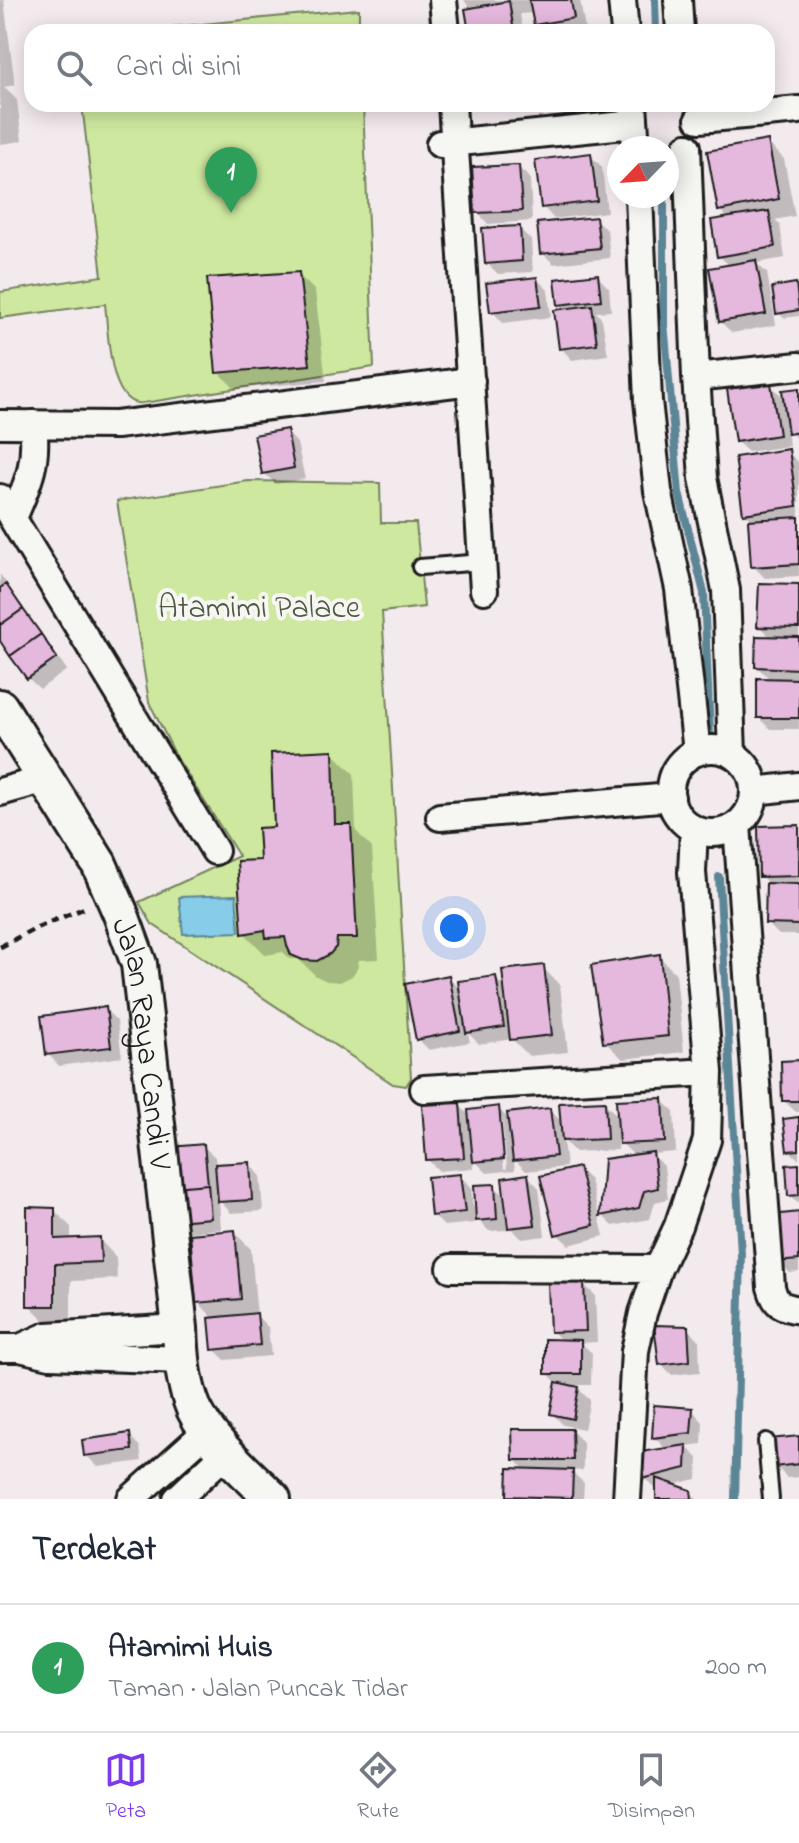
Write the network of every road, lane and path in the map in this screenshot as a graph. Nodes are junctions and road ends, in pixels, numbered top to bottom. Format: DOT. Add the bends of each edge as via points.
graph roads {
  1 [pos="443,0"];
  2 [pos="622,0"];
  3 [pos="678,0"];
  4 [pos="445,24"];
  5 [pos="624,24"];
  6 [pos="680,24"];
  7 [pos="775,110"];
  8 [pos="799,110"];
  9 [pos="451,112"];
  10 [pos="696,112"];
  11 [pos="635,125"];
  12 [pos="448,143"];
  13 [pos="679,146"];
  14 [pos="679,172"];
  15 [pos="640,208"];
  16 [pos="799,366"];
  17 [pos="696,377"];
  18 [pos="471,381"];
  19 [pos="0,424"];
  20 [pos="33,424"];
  21 [pos="6,508"];
  22 [pos="482,562"];
  23 [pos="420,567"];
  24 [pos="484,590"];
  25 [pos="0,707"];
  26 [pos="697,752"];
  27 [pos="732,754"];
  28 [pos="46,779"];
  29 [pos="799,786"];
  30 [pos="754,791"];
  31 [pos="0,792"];
  32 [pos="671,797"];
  33 [pos="440,817"];
  34 [pos="737,825"];
  35 [pos="694,829"];
  36 [pos="215,851"];
  37 [pos="114,896"];
  38 [pos="0,947"];
  39 [pos="709,1072"];
  40 [pos="424,1089"];
  41 [pos="451,1268"];
  42 [pos="658,1269"];
  43 [pos="799,1310"];
  44 [pos="181,1344"];
  45 [pos="10,1348"];
  46 [pos="210,1430"];
  47 [pos="766,1441"];
  48 [pos="131,1499"];
  49 [pos="177,1499"];
  50 [pos="273,1499"];
  51 [pos="627,1499"];
  52 [pos="771,1499"];
  1 -- 4 [label="street"];
  2 -- 5 [label="street"];
  3 -- 6 [label="street"];
  7 -- 8 [label="street"];
  9 -- 12 [label="street"];
  10 -- 13 [label="street" via="698,128"];
  11 -- 12 [label="street"];
  12 -- 18 [label="street"];
  14 -- 17 [label="street"];
  15 -- 26 [label="street" via="648,401 658,491 679,589"];
  16 -- 17 [label="street"];
  17 -- 27 [label="street" via="703,478 726,590"];
  18 -- 20 [label="street" via="116,425"];
  18 -- 22 [label="street"];
  19 -- 20 [label="street"];
  20 -- 21 [label="street" via="36,447 30,479"];
  21 -- 36 [label="street"];
  22 -- 23 [label="lane"];
  22 -- 24 [label="street"];
  25 -- 28 [label="street, Jalan Raya Candi V"];
  26 -- 27 [label="street"];
  26 -- 32 [label="street" via="673,775"];
  27 -- 30 [label="street" via="748,769"];
  28 -- 31 [label="street"];
  28 -- 37 [label="street, Jalan Raya Candi V"];
  29 -- 30 [label="street"];
  30 -- 34 [label="street" via="751,807"];
  32 -- 33 [label="street"];
  32 -- 35 [label="street" via="678,816"];
  34 -- 35 [label="street" via="716,833"];
  34 -- 43 [label="street" via="771,1287 774,1300"];
  35 -- 39 [label="street" via="692,872"];
  37 -- 38 [label="path"];
  37 -- 44 [label="street, Jalan Raya Candi V" via="139,964"];
  39 -- 40 [label="street"];
  39 -- 42 [label="street" via="707,1140"];
  41 -- 42 [label="street"];
  42 -- 51 [label="street" via="635,1351"];
  44 -- 45 [label="street" via="47,1336"];
  44 -- 46 [label="street, Jalan Raya Candi V" via="187,1386"];
  46 -- 48 [label="street"];
  46 -- 49 [label="street"];
  46 -- 50 [label="street"];
  47 -- 52 [label="lane"];
}
